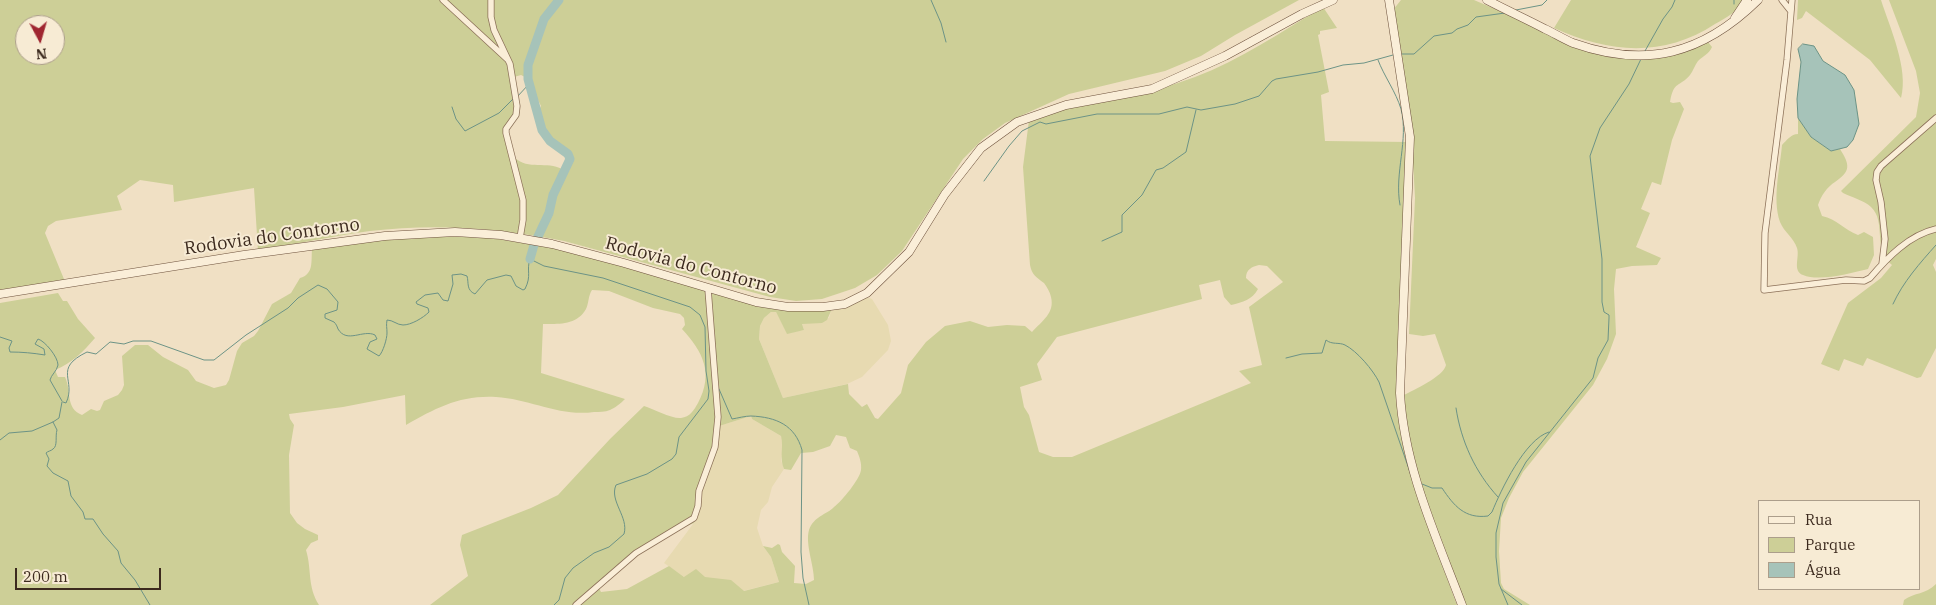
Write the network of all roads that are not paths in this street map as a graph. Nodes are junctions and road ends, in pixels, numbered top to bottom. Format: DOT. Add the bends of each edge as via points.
graph roads {
  1 [pos="443,0"];
  2 [pos="491,0"];
  3 [pos="1333,0"];
  4 [pos="1389,0"];
  5 [pos="1487,0"];
  6 [pos="1747,0"];
  7 [pos="1758,0"];
  8 [pos="1765,0"];
  9 [pos="1782,0"];
  10 [pos="1792,0"];
  11 [pos="1790,10"];
  12 [pos="1731,24"];
  13 [pos="508,61"];
  14 [pos="1936,118"];
  15 [pos="1936,229"];
  16 [pos="520,238"];
  17 [pos="1882,264"];
  18 [pos="708,289"];
  19 [pos="0,294"];
  20 [pos="576,605"];
  21 [pos="1462,605"];
  1 -- 13 [label="street"];
  2 -- 13 [label="street" via="492,24"];
  3 -- 18 [label="main road, Rodovia do Contorno" via="1225,56 1152,89 1066,105 1017,122 981,148 944,194 908,252 867,293 845,304 788,307"];
  4 -- 21 [label="main road" via="1410,137 1401,420 1424,502"];
  5 -- 12 [label="main road" via="1571,42 1604,52 1636,56 1683,49"];
  6 -- 12 [label="main road"];
  7 -- 12 [label="main road"];
  8 -- 12 [label="main road"];
  9 -- 11 [label="street"];
  10 -- 11 [label="street"];
  11 -- 17 [label="street" via="1787,60 1765,233 1764,290 1846,280 1864,281"];
  13 -- 16 [label="street" via="517,106 506,133 523,200 524,220"];
  14 -- 17 [label="street" via="1877,172 1886,238"];
  15 -- 17 [label="street" via="1917,236"];
  16 -- 18 [label="main road, Rodovia do Contorno" via="624,263"];
  16 -- 19 [label="main road, Rodovia do Contorno" via="456,232 385,236"];
  18 -- 20 [label="street" via="718,417 714,447 699,491 694,518 631,556"];
}
